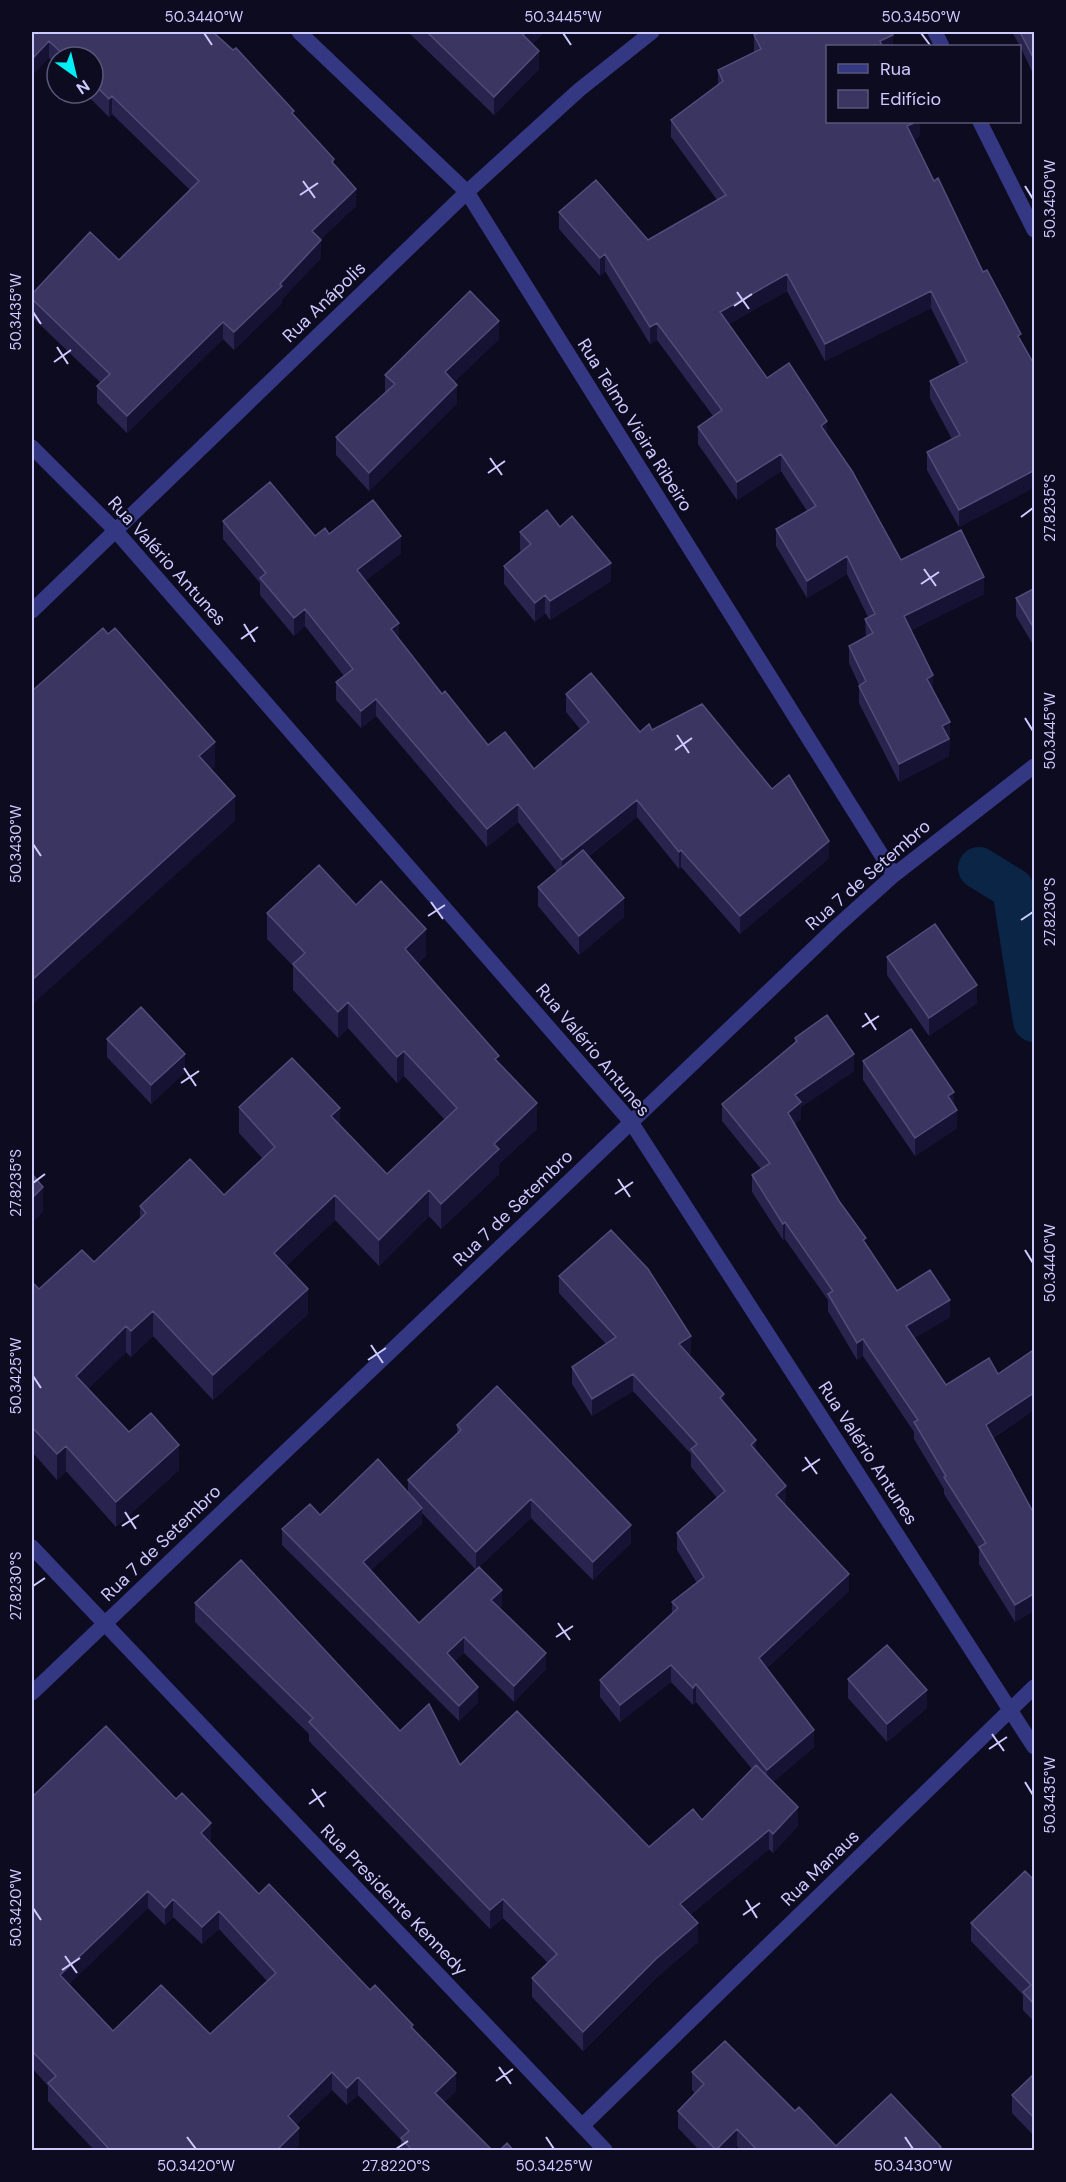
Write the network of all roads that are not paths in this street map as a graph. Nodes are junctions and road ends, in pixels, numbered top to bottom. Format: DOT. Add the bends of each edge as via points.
graph roads {
  1 [pos="299,32"];
  2 [pos="652,32"];
  3 [pos="981,123"];
  4 [pos="467,192"];
  5 [pos="1035,230"];
  6 [pos="32,447"];
  7 [pos="115,530"];
  8 [pos="32,611"];
  9 [pos="1035,766"];
  10 [pos="894,875"];
  11 [pos="631,1122"];
  12 [pos="32,1547"];
  13 [pos="105,1624"];
  14 [pos="1035,1687"];
  15 [pos="32,1693"];
  16 [pos="1011,1710"];
  17 [pos="1035,1747"];
  18 [pos="582,2126"];
  19 [pos="605,2151"];
  1 -- 4 [label="street, Rua Telmo Vieira Ribeiro"];
  2 -- 4 [label="street, Rua Anápolis" via="579,90"];
  3 -- 5 [label="street"];
  4 -- 7 [label="street, Rua Anápolis"];
  4 -- 10 [label="street, Rua Telmo Vieira Ribeiro"];
  6 -- 7 [label="street, Rua Valério Antunes"];
  7 -- 8 [label="street, Rua Anápolis"];
  7 -- 11 [label="street, Rua Valério Antunes"];
  9 -- 10 [label="street, Rua 7 de Setembro"];
  10 -- 11 [label="street, Rua 7 de Setembro"];
  11 -- 13 [label="street, Rua 7 de Setembro"];
  11 -- 16 [label="street, Rua Valério Antunes"];
  12 -- 13 [label="street, Rua Presidente Kennedy"];
  13 -- 15 [label="street, Rua 7 de Setembro"];
  13 -- 18 [label="street, Rua Presidente Kennedy"];
  14 -- 16 [label="street, Rua Manaus"];
  16 -- 17 [label="street, Rua Valério Antunes"];
  16 -- 18 [label="street, Rua Manaus"];
  18 -- 19 [label="street, Rua Presidente Kennedy"];
}
